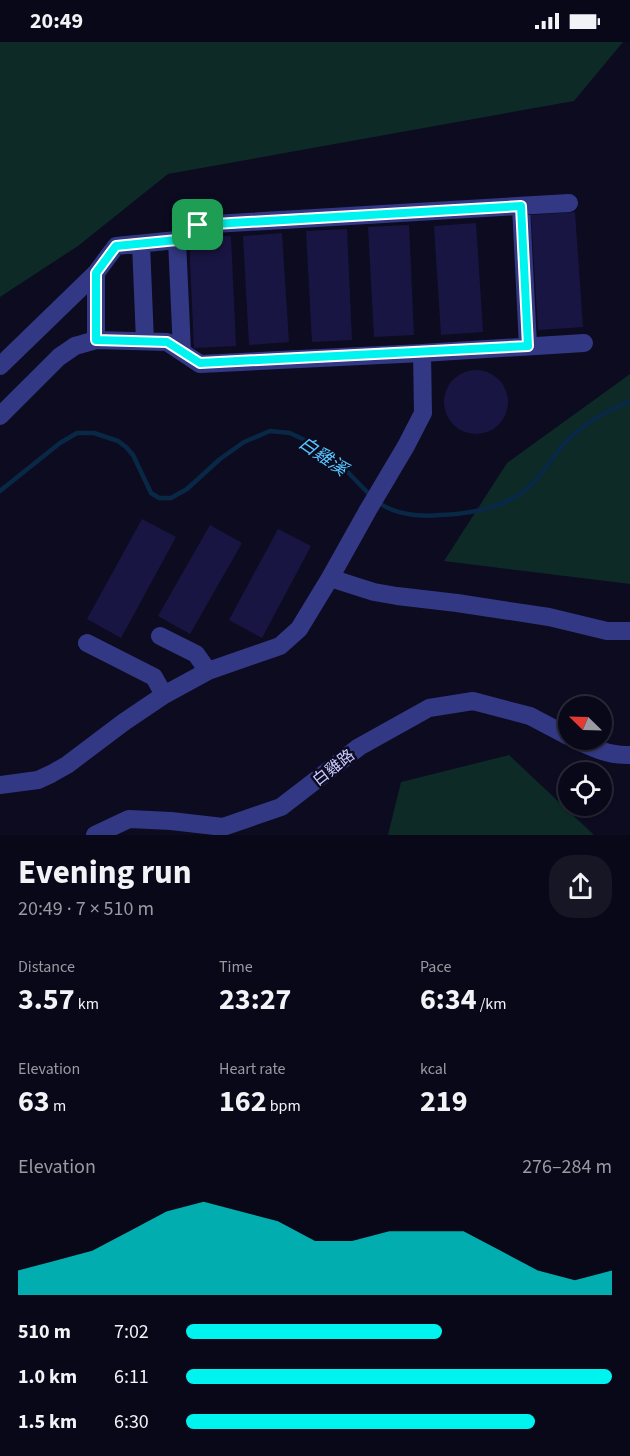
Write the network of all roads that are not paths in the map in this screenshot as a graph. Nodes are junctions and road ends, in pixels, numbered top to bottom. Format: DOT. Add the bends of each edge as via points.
graph roads {
  1 [pos="569,203"];
  2 [pos="521,206"];
  3 [pos="177,240"];
  4 [pos="141,244"];
  5 [pos="96,273"];
  6 [pos="96,340"];
  7 [pos="145,341"];
  8 [pos="584,343"];
  9 [pos="528,346"];
  10 [pos="182,351"];
  11 [pos="422,353"];
  12 [pos="0,366"];
  13 [pos="0,416"];
  14 [pos="330,578"];
  15 [pos="630,631"];
  16 [pos="160,636"];
  17 [pos="87,643"];
  18 [pos="208,671"];
  19 [pos="164,695"];
  20 [pos="558,731"];
  21 [pos="597,750"];
  22 [pos="630,755"];
  23 [pos="0,785"];
  24 [pos="95,835"];
  1 -- 2 [label="street"];
  2 -- 3 [label="street" via="198,225"];
  2 -- 9 [label="street"];
  3 -- 4 [label="street"];
  3 -- 10 [label="street"];
  4 -- 5 [label="street" via="116,246"];
  4 -- 7 [label="street"];
  5 -- 6 [label="street"];
  5 -- 12 [label="street"];
  6 -- 7 [label="street"];
  6 -- 13 [label="street" via="75,346 59,357"];
  7 -- 10 [label="street" via="167,342"];
  8 -- 9 [label="street"];
  9 -- 11 [label="street"];
  10 -- 11 [label="street" via="200,363"];
  11 -- 14 [label="street" via="423,413"];
  14 -- 15 [label="street" via="374,592 541,615 607,631"];
  14 -- 18 [label="street" via="291,638 280,646"];
  16 -- 18 [label="street" via="196,654"];
  17 -- 19 [label="street" via="154,677"];
  18 -- 19 [label="street"];
  19 -- 23 [label="street" via="51,774 38,780"];
  20 -- 24 [label="street, 白雞路" via="530,716 473,702 429,708 359,747 281,807 223,827 129,819"];
  21 -- 22 [label="street"];
}
